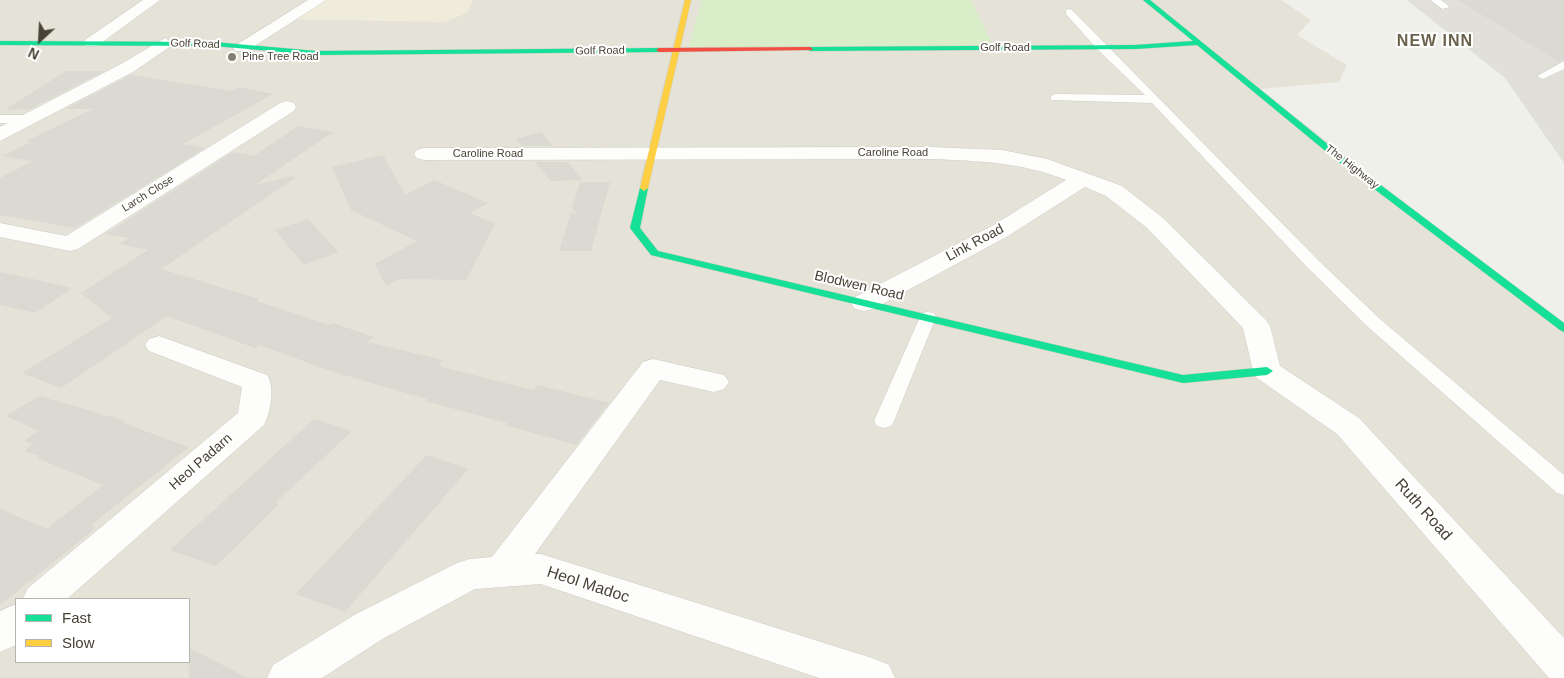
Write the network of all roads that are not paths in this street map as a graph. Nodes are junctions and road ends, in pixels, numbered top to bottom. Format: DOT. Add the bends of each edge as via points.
graph roads {
  1 [pos="153,0"];
  2 [pos="319,0"];
  3 [pos="688,0"];
  4 [pos="1146,0"];
  5 [pos="1435,0"];
  6 [pos="1445,7"];
  7 [pos="1069,12"];
  8 [pos="0,43"];
  9 [pos="90,43"];
  10 [pos="165,43"];
  11 [pos="1200,43"];
  12 [pos="241,46"];
  13 [pos="1101,48"];
  14 [pos="674,50"];
  15 [pos="1564,64"];
  16 [pos="1543,76"];
  17 [pos="1055,98"];
  18 [pos="1154,99"];
  19 [pos="287,107"];
  20 [pos="0,119"];
  21 [pos="31,119"];
  22 [pos="0,135"];
  23 [pos="653,153"];
  24 [pos="424,154"];
  25 [pos="1083,179"];
  26 [pos="0,230"];
  27 [pos="864,302"];
  28 [pos="928,317"];
  29 [pos="1564,328"];
  30 [pos="159,345"];
  31 [pos="1267,371"];
  32 [pos="714,382"];
  33 [pos="884,421"];
  34 [pos="1564,488"];
  35 [pos="502,572"];
  36 [pos="42,598"];
  37 [pos="15,622"];
  38 [pos="0,635"];
  39 [pos="1564,666"];
  40 [pos="287,678"];
  41 [pos="875,678"];
  1 -- 9 [label="street"];
  2 -- 12 [label="street"];
  3 -- 14 [label="street, Blodwen Road"];
  4 -- 11 [label="street, The Highway"];
  5 -- 6 [label="lane"];
  7 -- 13 [label="lane"];
  8 -- 9 [label="street, Golf Road"];
  9 -- 10 [label="street, Golf Road"];
  10 -- 12 [label="street, Golf Road"];
  10 -- 21 [label="street" via="128,68"];
  11 -- 13 [label="street, Golf Road"];
  11 -- 29 [label="street, The Highway" via="1343,161"];
  12 -- 14 [label="street, Golf Road" via="316,53"];
  13 -- 14 [label="street, Golf Road"];
  13 -- 18 [label="lane"];
  14 -- 23 [label="street, Blodwen Road"];
  15 -- 16 [label="lane"];
  17 -- 18 [label="lane"];
  18 -- 34 [label="lane" via="1367,316"];
  19 -- 26 [label="street, Larch Close" via="70,244"];
  20 -- 21 [label="lane"];
  21 -- 22 [label="street"];
  23 -- 24 [label="street, Caroline Road"];
  23 -- 25 [label="street, Caroline Road" via="1002,156 1047,165"];
  23 -- 27 [label="street, Blodwen Road" via="635,228 654,253"];
  25 -- 27 [label="street, Link Road" via="1000,231"];
  25 -- 31 [label="street, Caroline Road" via="1114,191 1155,223 1256,326"];
  27 -- 28 [label="street, Blodwen Road"];
  28 -- 31 [label="street, Blodwen Road" via="1183,379"];
  28 -- 33 [label="lane"];
  30 -- 36 [label="street, Heol Padarn" via="257,382 253,417"];
  31 -- 39 [label="street, Ruth Road" via="1348,426"];
  32 -- 35 [label="street" via="652,369"];
  35 -- 40 [label="street, Heol Madoc" via="470,574 370,626"];
  35 -- 41 [label="street, Heol Madoc" via="541,569"];
  37 -- 38 [label="street"];
}
